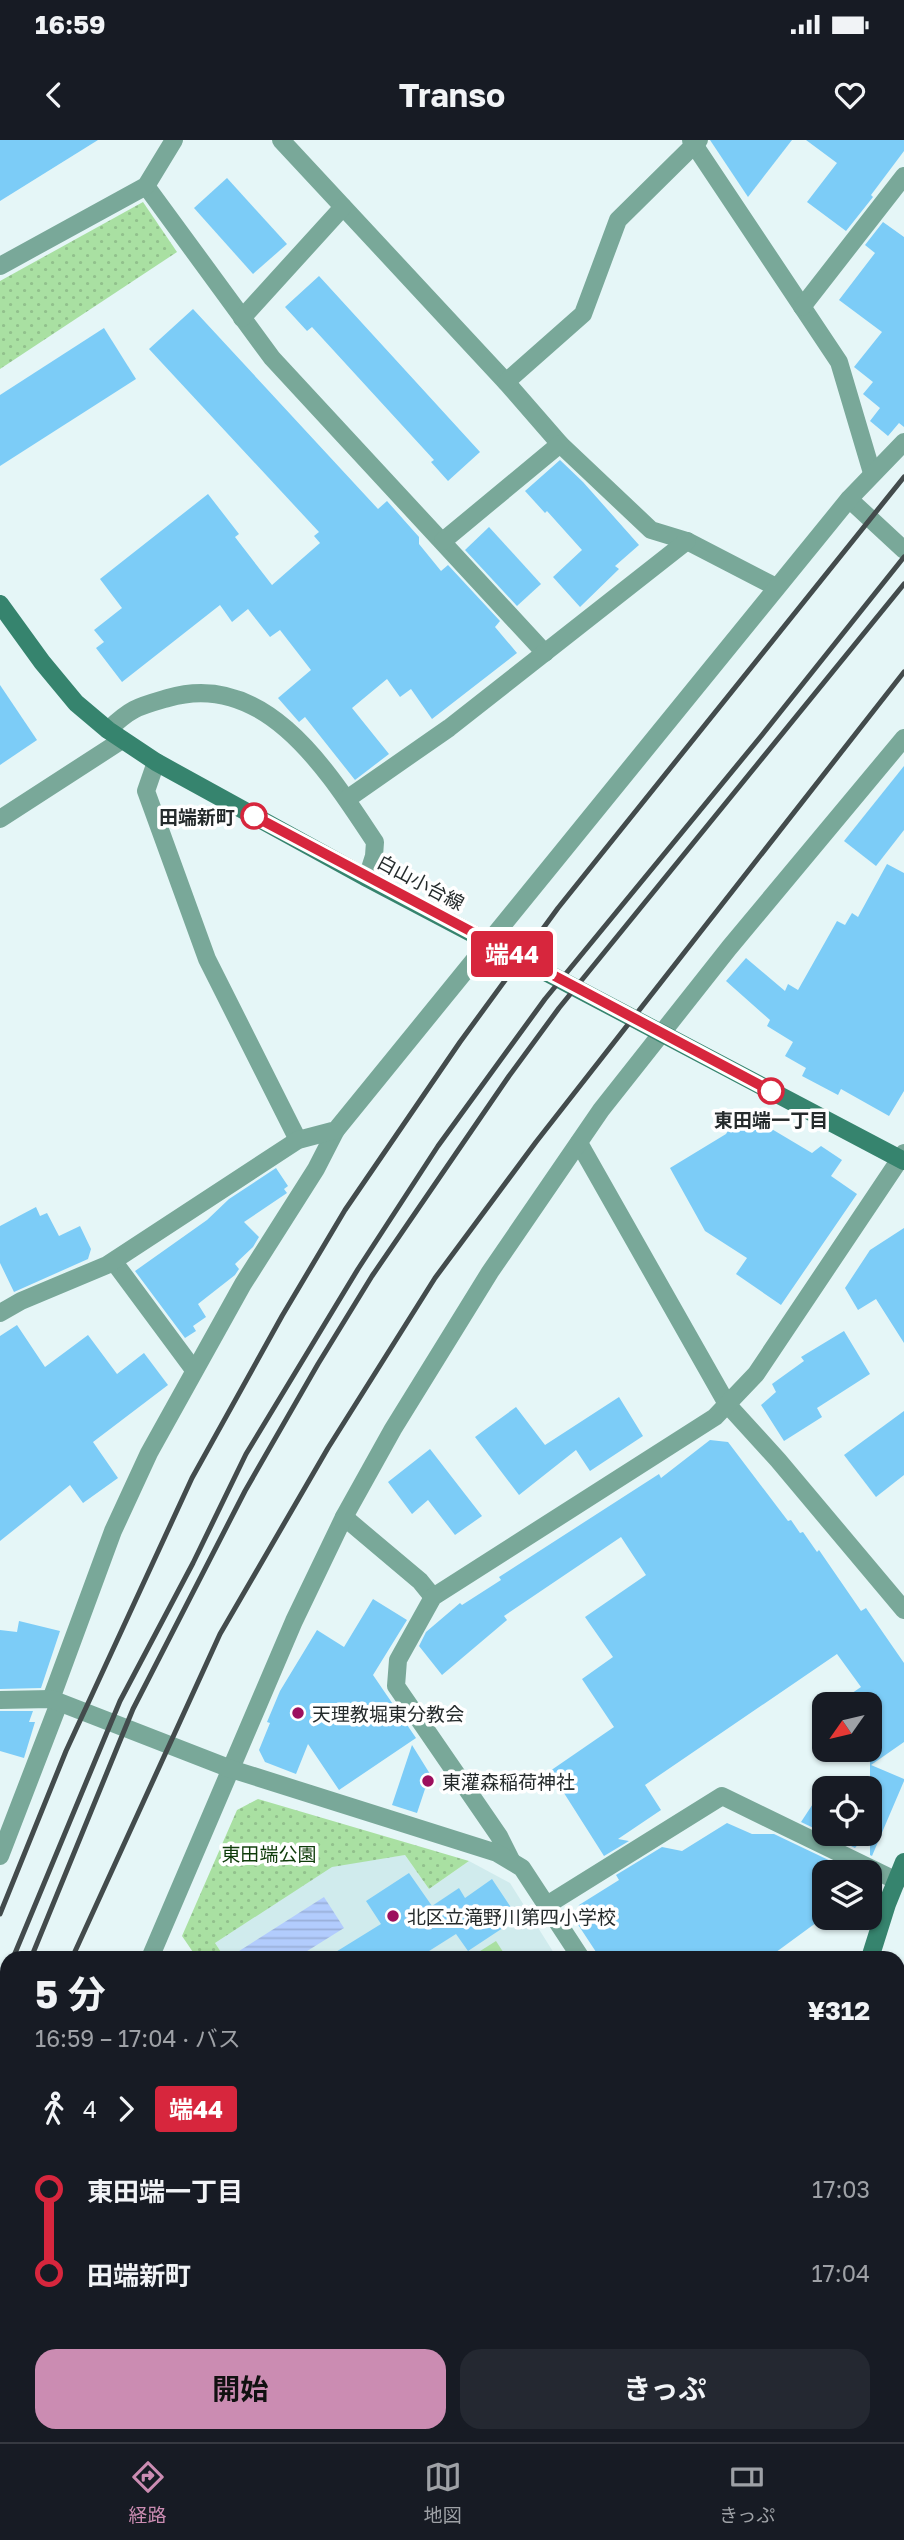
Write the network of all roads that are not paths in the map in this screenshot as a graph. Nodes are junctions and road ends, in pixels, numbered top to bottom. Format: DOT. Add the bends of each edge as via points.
graph roads {
  1 [pos="174,140"];
  2 [pos="281,140"];
  3 [pos="695,142"];
  4 [pos="904,176"];
  5 [pos="146,186"];
  6 [pos="344,207"];
  7 [pos="0,266"];
  8 [pos="802,307"];
  9 [pos="242,318"];
  10 [pos="506,382"];
  11 [pos="904,442"];
  12 [pos="560,444"];
  13 [pos="872,473"];
  14 [pos="849,499"];
  15 [pos="443,541"];
  16 [pos="687,541"];
  17 [pos="904,550"];
  18 [pos="776,587"];
  19 [pos="0,604"];
  20 [pos="545,653"];
  21 [pos="115,735"];
  22 [pos="904,738"];
  23 [pos="156,762"];
  24 [pos="346,799"];
  25 [pos="0,819"];
  26 [pos="368,878"];
  27 [pos="487,941"];
  28 [pos="661,1033"];
  29 [pos="336,1130"];
  30 [pos="298,1140"];
  31 [pos="579,1143"];
  32 [pos="903,1158"];
  33 [pos="114,1262"];
  34 [pos="0,1313"];
  35 [pos="194,1370"];
  36 [pos="727,1404"];
  37 [pos="344,1517"];
  38 [pos="433,1597"];
  39 [pos="904,1610"];
  40 [pos="0,1700"];
  41 [pos="55,1701"];
  42 [pos="231,1769"];
  43 [pos="0,1856"];
  44 [pos="511,1860"];
  45 [pos="904,1862"];
  46 [pos="897,1881"];
  47 [pos="547,1905"];
  48 [pos="153,1951"];
  49 [pos="577,1951"];
  50 [pos="872,1951"];
  1 -- 5 [label="street"];
  2 -- 6 [label="street"];
  3 -- 8 [label="street"];
  3 -- 10 [label="street" via="618,220 583,314"];
  4 -- 8 [label="street"];
  5 -- 7 [label="street"];
  5 -- 9 [label="street"];
  6 -- 9 [label="street"];
  6 -- 10 [label="street"];
  8 -- 13 [label="street" via="839,362"];
  9 -- 15 [label="street" via="272,358"];
  10 -- 12 [label="street"];
  11 -- 13 [label="street"];
  12 -- 15 [label="street"];
  12 -- 16 [label="street" via="651,530"];
  13 -- 14 [label="street"];
  14 -- 17 [label="street"];
  14 -- 18 [label="street"];
  15 -- 20 [label="street"];
  16 -- 18 [label="street"];
  16 -- 20 [label="street"];
  18 -- 27 [label="street"];
  19 -- 21 [label="main road, 白山小台線" via="67,693"];
  20 -- 24 [label="street" via="449,728"];
  21 -- 23 [label="main road, 白山小台線"];
  21 -- 24 [label="street" via="131,709 183,694 220,694 254,706 281,724 312,752"];
  21 -- 25 [label="street"];
  22 -- 28 [label="street"];
  23 -- 26 [label="main road, 白山小台線"];
  23 -- 30 [label="street" via="146,791 207,959"];
  24 -- 26 [label="street" via="375,842"];
  26 -- 27 [label="main road, 白山小台線"];
  27 -- 28 [label="main road, 白山小台線"];
  27 -- 29 [label="street"];
  28 -- 31 [label="street"];
  28 -- 32 [label="main road, 白山小台線"];
  29 -- 30 [label="street"];
  29 -- 35 [label="street"];
  30 -- 33 [label="street"];
  31 -- 36 [label="street"];
  31 -- 37 [label="street" via="490,1272"];
  32 -- 36 [label="street" via="756,1374"];
  33 -- 34 [label="street"];
  33 -- 35 [label="street"];
  35 -- 41 [label="street" via="113,1531"];
  36 -- 38 [label="street" via="715,1417"];
  36 -- 39 [label="street"];
  37 -- 38 [label="street"];
  37 -- 42 [label="street"];
  38 -- 44 [label="street" via="398,1660 396,1686"];
  40 -- 41 [label="street"];
  41 -- 42 [label="street"];
  41 -- 43 [label="street"];
  42 -- 44 [label="street"];
  42 -- 48 [label="street"];
  44 -- 47 [label="street" via="522,1868"];
  45 -- 46 [label="main road"];
  46 -- 47 [label="street" via="722,1796"];
  46 -- 50 [label="main road"];
  47 -- 49 [label="street"];
}
